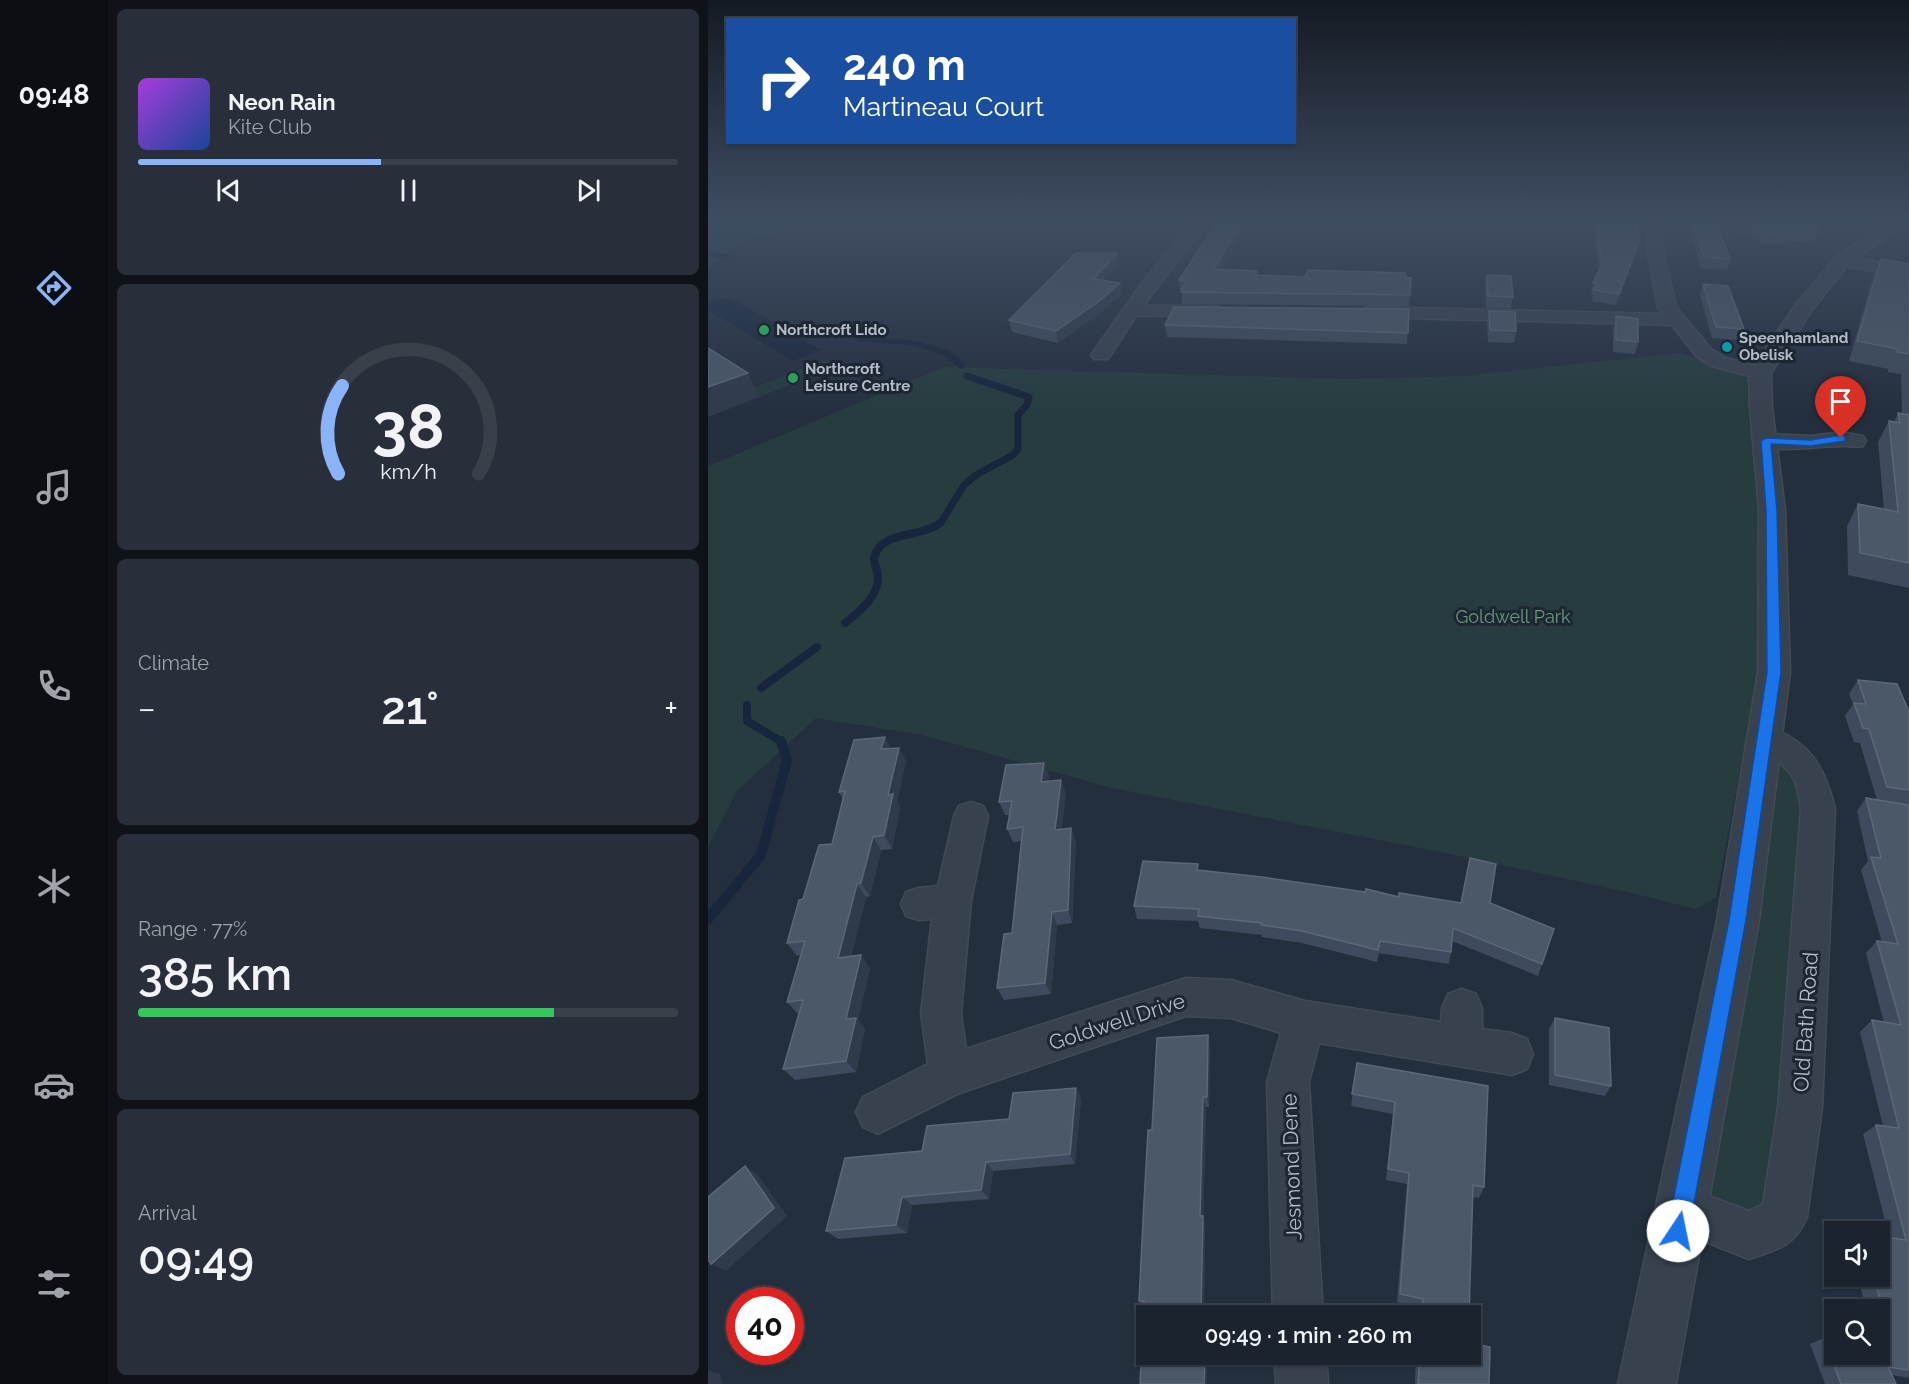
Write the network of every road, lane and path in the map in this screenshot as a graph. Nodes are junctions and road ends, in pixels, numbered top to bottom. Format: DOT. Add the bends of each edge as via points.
graph roads {
  1 [pos="1147,286"];
  2 [pos="1662,286"];
  3 [pos="1822,286"];
  4 [pos="1131,311"];
  5 [pos="1231,311"];
  6 [pos="1349,312"];
  7 [pos="1679,320"];
  8 [pos="1101,355"];
  9 [pos="1760,373"];
  10 [pos="1766,441"];
  11 [pos="1855,441"];
  12 [pos="1765,738"];
  13 [pos="971,816"];
  14 [pos="1305,1021"];
  15 [pos="1512,1054"];
  16 [pos="951,1075"];
  17 [pos="878,1112"];
  18 [pos="1682,1209"];
  19 [pos="1298,1305"];
  20 [pos="1301,1365"];
  21 [pos="1302,1384"];
  22 [pos="1647,1384"];
  1 -- 4 [label="street"];
  2 -- 7 [label="street" via="1668,308"];
  3 -- 9 [label="street"];
  4 -- 5 [label="street"];
  4 -- 8 [label="street"];
  6 -- 7 [label="street"];
  7 -- 9 [label="street" via="1704,353 1719,362"];
  9 -- 10 [label="street"];
  10 -- 11 [label="street"];
  10 -- 12 [label="street" via="1772,510 1774,672"];
  12 -- 18 [label="street" via="1738,920"];
  12 -- 18 [label="street, Old Bath Road" via="1804,765 1814,786 1818,808 1800,1108 1784,1217 1769,1229 1749,1234"];
  13 -- 16 [label="street" via="936,902 940,1013"];
  14 -- 15 [label="street, Goldwell Drive" via="1462,1026"];
  14 -- 16 [label="street, Goldwell Drive" via="1231,999 1186,997"];
  14 -- 19 [label="street, Jesmond Dene" via="1288,1082"];
  16 -- 17 [label="street, Goldwell Drive"];
  18 -- 22 [label="street"];
  20 -- 21 [label="street"];
}
